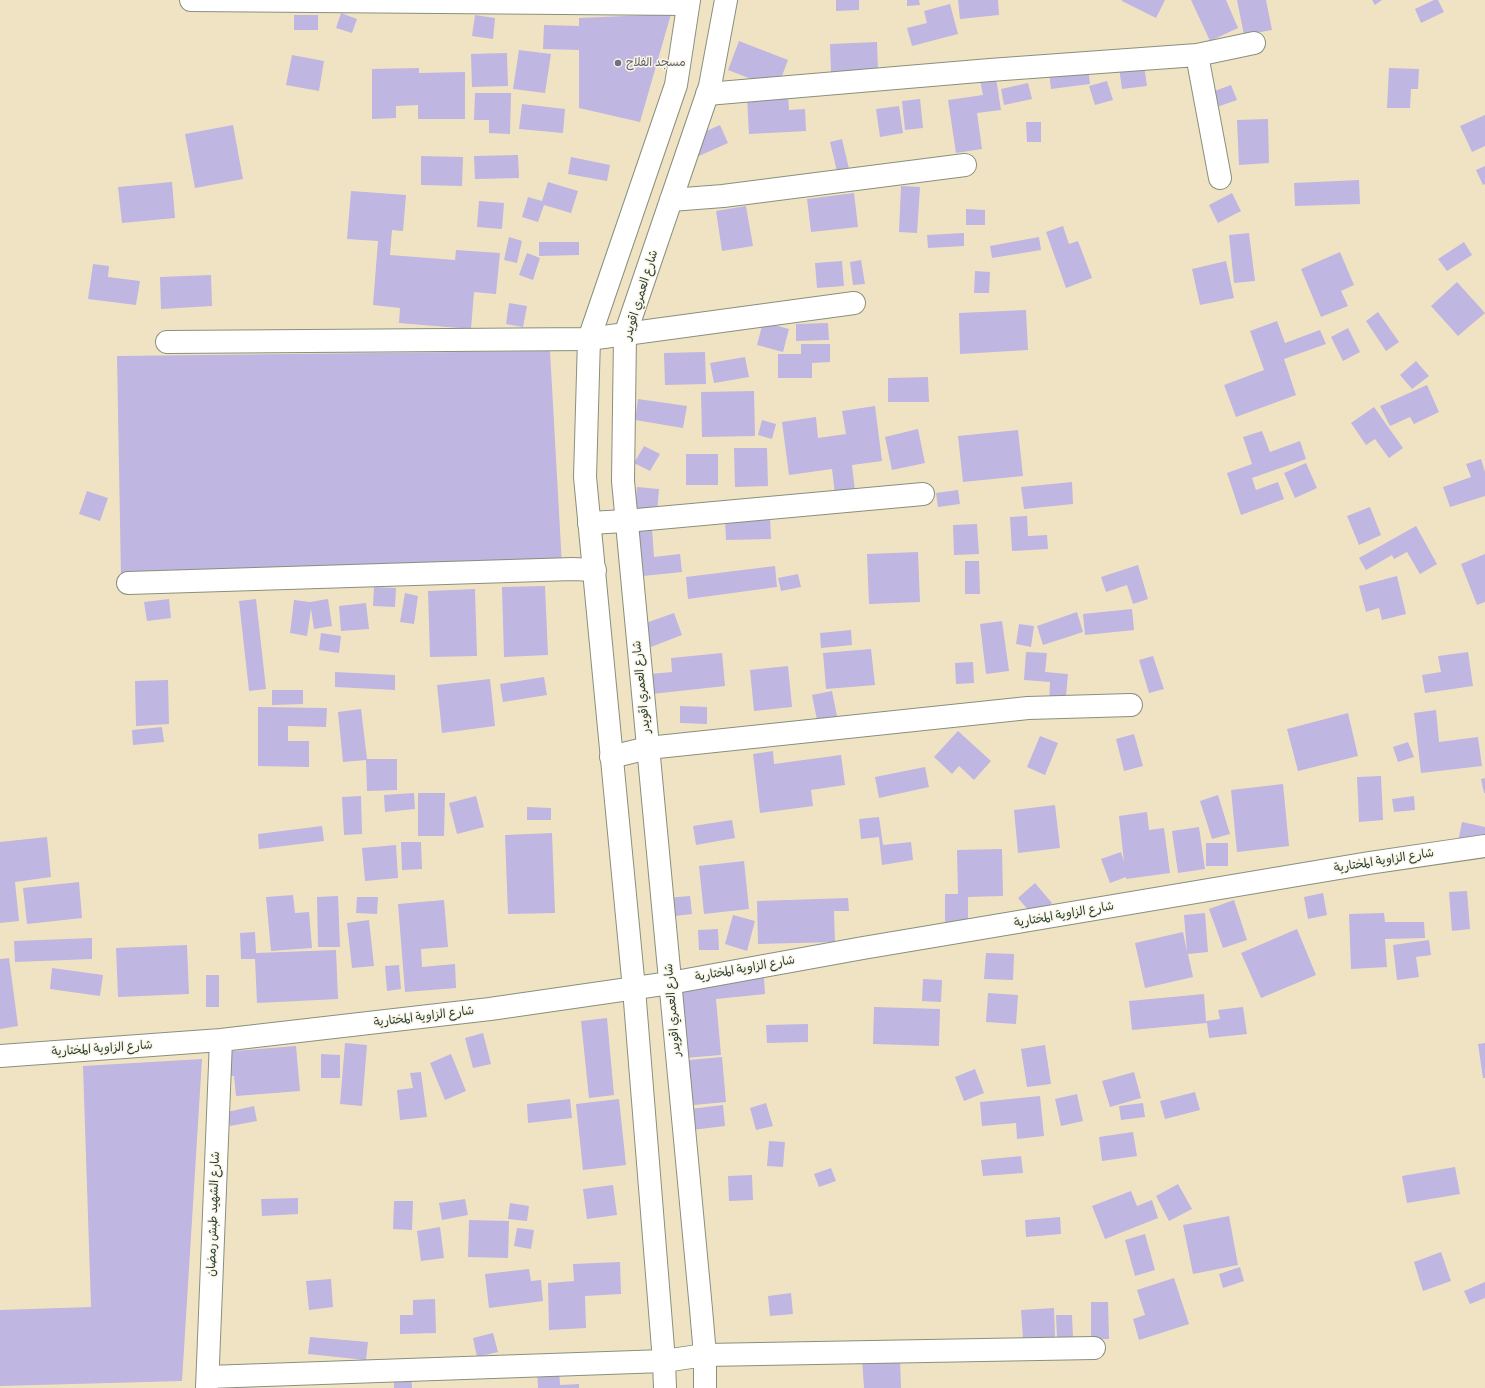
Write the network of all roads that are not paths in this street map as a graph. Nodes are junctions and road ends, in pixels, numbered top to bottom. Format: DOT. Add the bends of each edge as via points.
graph roads {
  1 [pos="191,0"];
  2 [pos="726,0"];
  3 [pos="688,2"];
  4 [pos="1254,44"];
  5 [pos="1197,55"];
  6 [pos="707,94"];
  7 [pos="965,165"];
  8 [pos="1220,178"];
  9 [pos="672,200"];
  10 [pos="854,303"];
  11 [pos="625,335"];
  12 [pos="589,339"];
  13 [pos="167,342"];
  14 [pos="923,494"];
  15 [pos="626,521"];
  16 [pos="589,523"];
  17 [pos="595,570"];
  18 [pos="128,583"];
  19 [pos="1131,705"];
  20 [pos="648,748"];
  21 [pos="611,757"];
  22 [pos="1485,846"];
  23 [pos="670,983"];
  24 [pos="634,989"];
  25 [pos="221,1040"];
  26 [pos="0,1056"];
  27 [pos="1094,1348"];
  28 [pos="705,1355"];
  29 [pos="664,1361"];
  30 [pos="207,1383"];
  31 [pos="665,1388"];
  32 [pos="705,1388"];
  1 -- 3 [label="street"];
  2 -- 6 [label="street, شارع العمري اقويدر"];
  3 -- 12 [label="street" via="676,85"];
  4 -- 5 [label="street"];
  5 -- 6 [label="street"];
  5 -- 8 [label="street"];
  6 -- 9 [label="street, شارع العمري اقويدر"];
  7 -- 9 [label="street" via="723,196"];
  9 -- 11 [label="street, شارع العمري اقويدر"];
  10 -- 11 [label="street"];
  11 -- 12 [label="street"];
  11 -- 15 [label="street, شارع العمري اقويدر" via="622,481"];
  12 -- 13 [label="street"];
  12 -- 16 [label="street" via="585,477"];
  14 -- 15 [label="street"];
  15 -- 16 [label="street"];
  15 -- 20 [label="street, شارع العمري اقويدر"];
  16 -- 17 [label="street"];
  17 -- 18 [label="street"];
  17 -- 21 [label="street"];
  19 -- 20 [label="street" via="1028,708"];
  20 -- 21 [label="street"];
  20 -- 23 [label="street, شارع العمري اقويدر"];
  21 -- 24 [label="street"];
  22 -- 23 [label="street, شارع الزاوية المختارية" via="863,948"];
  23 -- 24 [label="street, شارع الزاوية المختارية"];
  23 -- 28 [label="street, شارع العمري اقويدر"];
  24 -- 25 [label="street, شارع الزاوية المختارية" via="490,1009"];
  24 -- 29 [label="street"];
  25 -- 26 [label="street, شارع الزاوية المختارية"];
  25 -- 30 [label="street, شارع الشهيد طبش رمضان"];
  27 -- 28 [label="street"];
  28 -- 29 [label="street"];
  28 -- 32 [label="street, شارع العمري اقويدر"];
  29 -- 30 [label="street"];
  29 -- 31 [label="street"];
}
